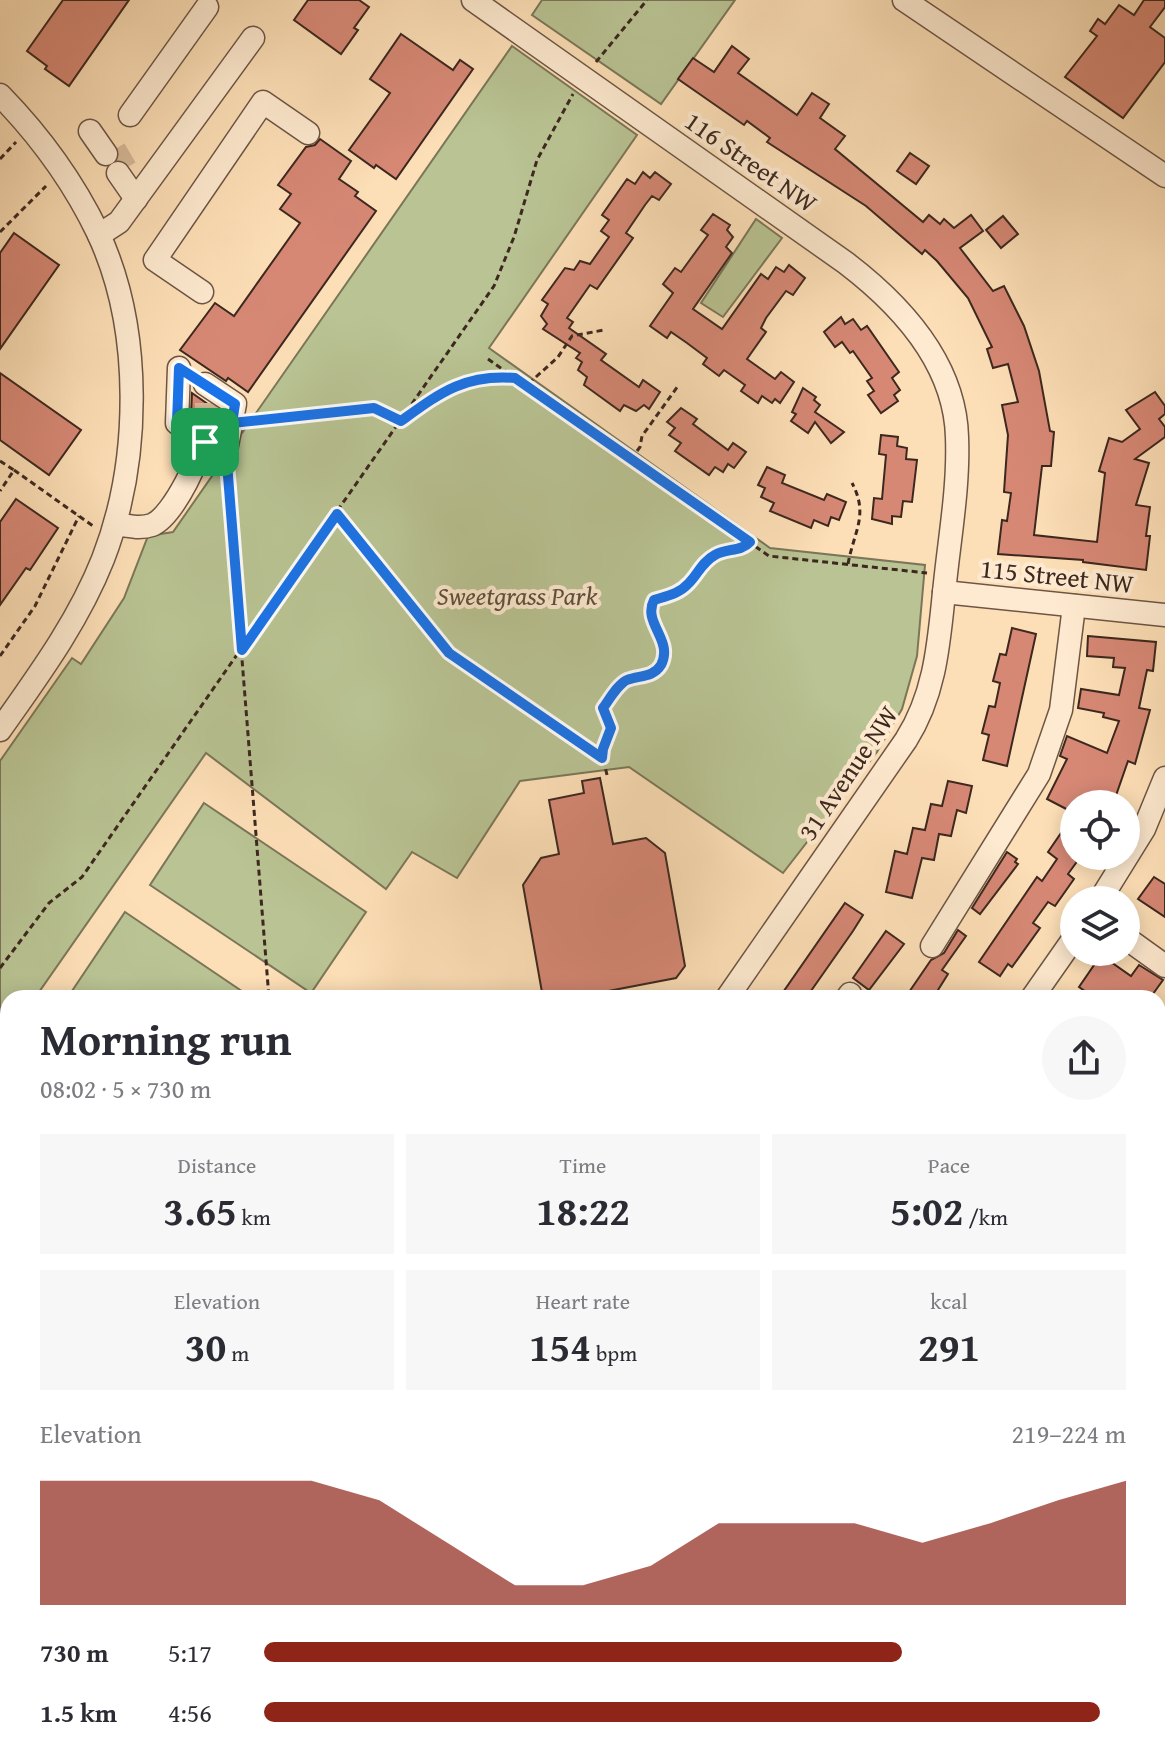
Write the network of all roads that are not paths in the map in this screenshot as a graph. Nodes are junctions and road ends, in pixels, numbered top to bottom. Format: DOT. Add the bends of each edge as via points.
graph roads {
  1 [pos="473,0"];
  2 [pos="904,0"];
  3 [pos="207,7"];
  4 [pos="253,38"];
  5 [pos="0,95"];
  6 [pos="130,115"];
  7 [pos="96,129"];
  8 [pos="308,133"];
  9 [pos="1165,176"];
  10 [pos="138,195"];
  11 [pos="99,235"];
  12 [pos="202,292"];
  13 [pos="953,408"];
  14 [pos="212,440"];
  15 [pos="106,526"];
  16 [pos="944,592"];
  17 [pos="1074,606"];
  18 [pos="1165,615"];
  19 [pos="3,719"];
  20 [pos="1165,778"];
  21 [pos="1154,833"];
  22 [pos="1111,886"];
  23 [pos="932,946"];
  24 [pos="1140,948"];
  25 [pos="1060,958"];
  26 [pos="1165,966"];
  27 [pos="732,990"];
  28 [pos="1038,990"];
  1 -- 13 [label="street, 116 Street NW" via="878,288 917,331"];
  2 -- 9 [label="street"];
  3 -- 6 [label="street"];
  4 -- 10 [label="street"];
  5 -- 11 [label="street" via="50,152"];
  7 -- 10 [label="street"];
  8 -- 12 [label="street" via="263,102 155,260"];
  10 -- 11 [label="street" via="119,222"];
  11 -- 15 [label="street" via="131,361 130,445"];
  13 -- 16 [label="street, 31 Avenue NW" via="957,457"];
  14 -- 14 [label="street" via="177,423 170,361 205,394 235,404 232,423"];
  14 -- 15 [label="street" via="162,520 141,528"];
  15 -- 19 [label="street" via="103,560 75,619"];
  16 -- 17 [label="street, 115 Street NW"];
  16 -- 27 [label="street, 31 Avenue NW" via="934,676 919,718"];
  17 -- 18 [label="street, 115 Street NW"];
  17 -- 23 [label="street" via="1061,710 1039,774"];
  20 -- 21 [label="street"];
  21 -- 22 [label="street"];
  24 -- 26 [label="street"];
  25 -- 28 [label="street"];
}
